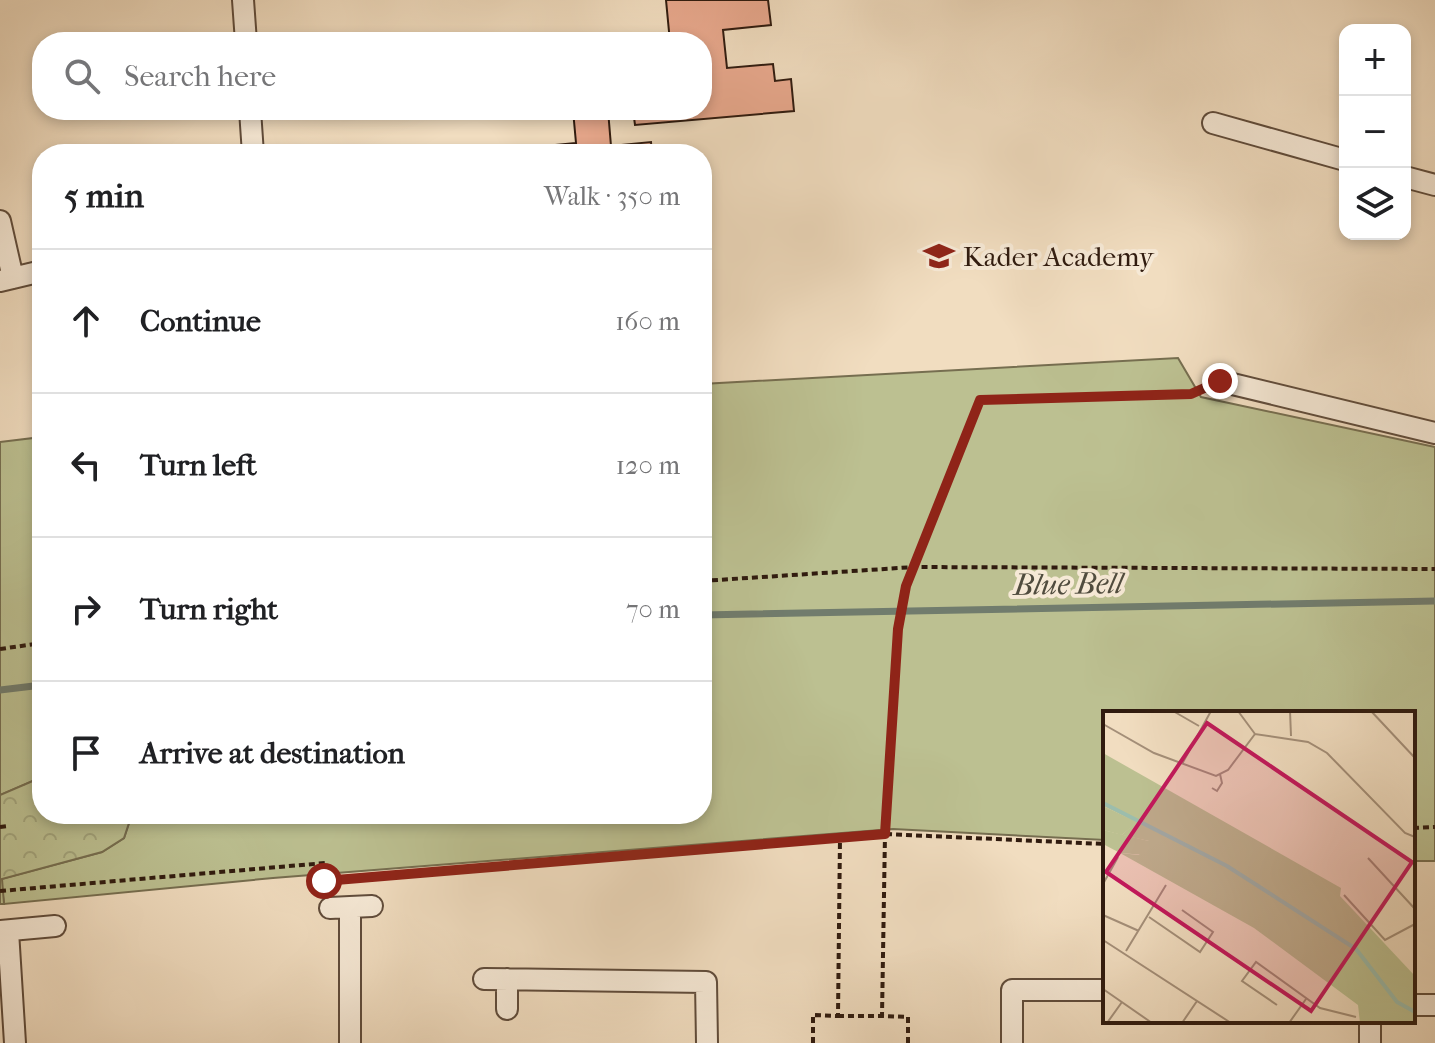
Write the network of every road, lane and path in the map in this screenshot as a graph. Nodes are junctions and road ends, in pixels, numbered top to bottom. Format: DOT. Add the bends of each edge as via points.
graph roads {
  1 [pos="243,0"];
  2 [pos="245,32"];
  3 [pos="251,120"];
  4 [pos="1213,123"];
  5 [pos="252,144"];
  6 [pos="1339,158"];
  7 [pos="1411,179"];
  8 [pos="1435,185"];
  9 [pos="0,221"];
  10 [pos="32,274"];
  11 [pos="6,280"];
  12 [pos="1220,381"];
  13 [pos="1435,433"];
  14 [pos="914,567"];
  15 [pos="1435,569"];
  16 [pos="712,580"];
  17 [pos="32,644"];
  18 [pos="0,649"];
  19 [pos="8,826"];
  20 [pos="0,827"];
  21 [pos="1435,827"];
  22 [pos="1415,828"];
  23 [pos="885,834"];
  24 [pos="840,838"];
  25 [pos="1103,844"];
  26 [pos="324,881"];
  27 [pos="0,891"];
  28 [pos="372,906"];
  29 [pos="340,907"];
  30 [pos="55,926"];
  31 [pos="4,931"];
  32 [pos="484,979"];
  33 [pos="507,979"];
  34 [pos="1103,990"];
  35 [pos="507,1009"];
  36 [pos="838,1016"];
  37 [pos="882,1016"];
  38 [pos="15,1043"];
  39 [pos="350,1043"];
  40 [pos="707,1043"];
  41 [pos="813,1043"];
  42 [pos="908,1043"];
  43 [pos="1012,1043"];
  1 -- 2 [label="street"];
  3 -- 5 [label="street"];
  4 -- 6 [label="street"];
  7 -- 8 [label="street"];
  9 -- 11 [label="street"];
  10 -- 11 [label="street"];
  12 -- 13 [label="street"];
  12 -- 14 [label="path" via="1191,394 980,400"];
  14 -- 15 [label="path"];
  14 -- 16 [label="path"];
  14 -- 23 [label="path" via="898,629"];
  17 -- 18 [label="path"];
  19 -- 20 [label="path"];
  21 -- 22 [label="path"];
  23 -- 24 [label="path"];
  23 -- 25 [label="path"];
  23 -- 37 [label="path"];
  24 -- 26 [label="path"];
  24 -- 36 [label="path"];
  26 -- 27 [label="path" via="325,863"];
  26 -- 29 [label="path" via="323,907"];
  28 -- 29 [label="street"];
  29 -- 39 [label="street"];
  30 -- 31 [label="street"];
  31 -- 38 [label="street"];
  32 -- 33 [label="street"];
  33 -- 35 [label="street"];
  33 -- 40 [label="street" via="706,982"];
  34 -- 43 [label="street" via="1012,990"];
  36 -- 37 [label="path"];
  36 -- 41 [label="path" via="813,1015"];
  37 -- 42 [label="path" via="908,1017"];
}
